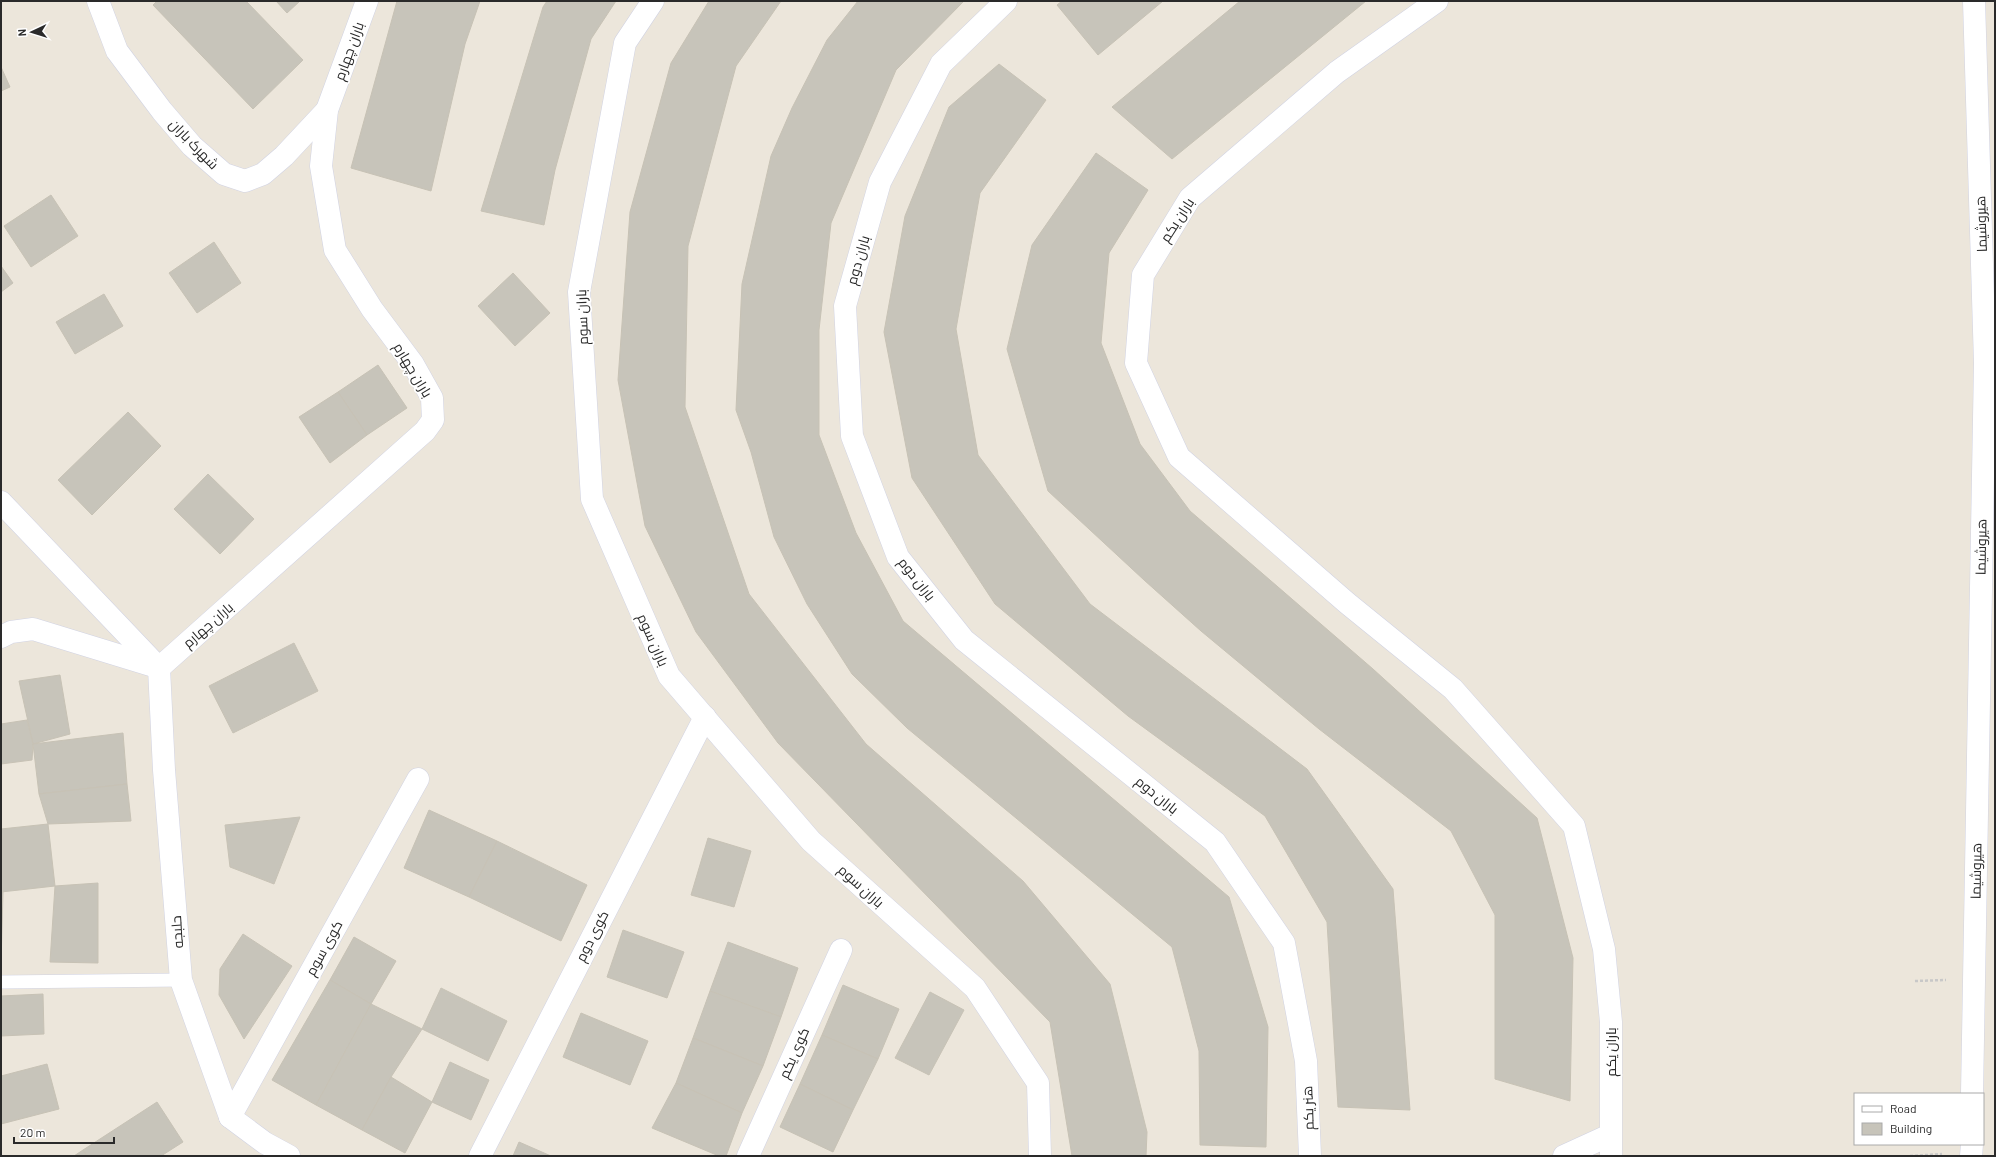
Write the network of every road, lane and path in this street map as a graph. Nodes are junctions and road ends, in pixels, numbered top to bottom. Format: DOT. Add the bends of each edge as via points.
graph roads {
  1 [pos="98,1"];
  2 [pos="367,1"];
  3 [pos="653,1"];
  4 [pos="1006,1"];
  5 [pos="1437,1"];
  6 [pos="1974,1"];
  7 [pos="327,110"];
  8 [pos="1990,362"];
  9 [pos="1989,491"];
  10 [pos="1,502"];
  11 [pos="1,637"];
  12 [pos="159,668"];
  13 [pos="705,717"];
  14 [pos="418,779"];
  15 [pos="841,950"];
  16 [pos="180,980"];
  17 [pos="1,982"];
  18 [pos="1306,1061"];
  19 [pos="1972,1093"];
  20 [pos="230,1117"];
  21 [pos="1610,1145"];
  22 [pos="1972,1145"];
  23 [pos="289,1156"];
  24 [pos="480,1156"];
  25 [pos="748,1156"];
  26 [pos="1040,1156"];
  27 [pos="1310,1156"];
  28 [pos="1564,1156"];
  29 [pos="1971,1156"];
  1 -- 7 [label="street, شهرک باران" via="117,51 192,146 224,174 245,182 263,174 284,156"];
  2 -- 7 [label="street, باران چهارم"];
  3 -- 13 [label="street, باران سوم" via="625,43 580,292 592,500 670,676"];
  4 -- 18 [label="street, باران دوم" via="941,64 880,182 845,306 852,436 898,557 964,640 1215,842 1284,943"];
  5 -- 21 [label="street, باران یکم" via="1337,72 1190,198 1143,275 1136,363 1179,457 1347,603 1454,689 1574,826 1604,949 1611,1022"];
  6 -- 8 [label="street, هیروشیما"];
  7 -- 12 [label="street, باران چهارم" via="321,166 335,250 372,309 413,364 432,398 433,420 425,431"];
  8 -- 9 [label="street, هیروشیما"];
  9 -- 19 [label="street, هیروشیما"];
  10 -- 12 [label="street"];
  11 -- 12 [label="street" via="10,632 33,629"];
  12 -- 16 [label="street, حلبجه"];
  13 -- 24 [label="street, کوی دوم"];
  13 -- 26 [label="street, باران سوم" via="811,841 975,988 1038,1083"];
  14 -- 20 [label="street, کوی سوم"];
  15 -- 25 [label="street, کوی یکم"];
  16 -- 17 [label="lane"];
  16 -- 20 [label="street, حلبجه"];
  18 -- 27 [label="street, هنر یکم"];
  20 -- 23 [label="street" via="264,1143"];
  21 -- 28 [label="street"];
  22 -- 29 [label="street"];
}
